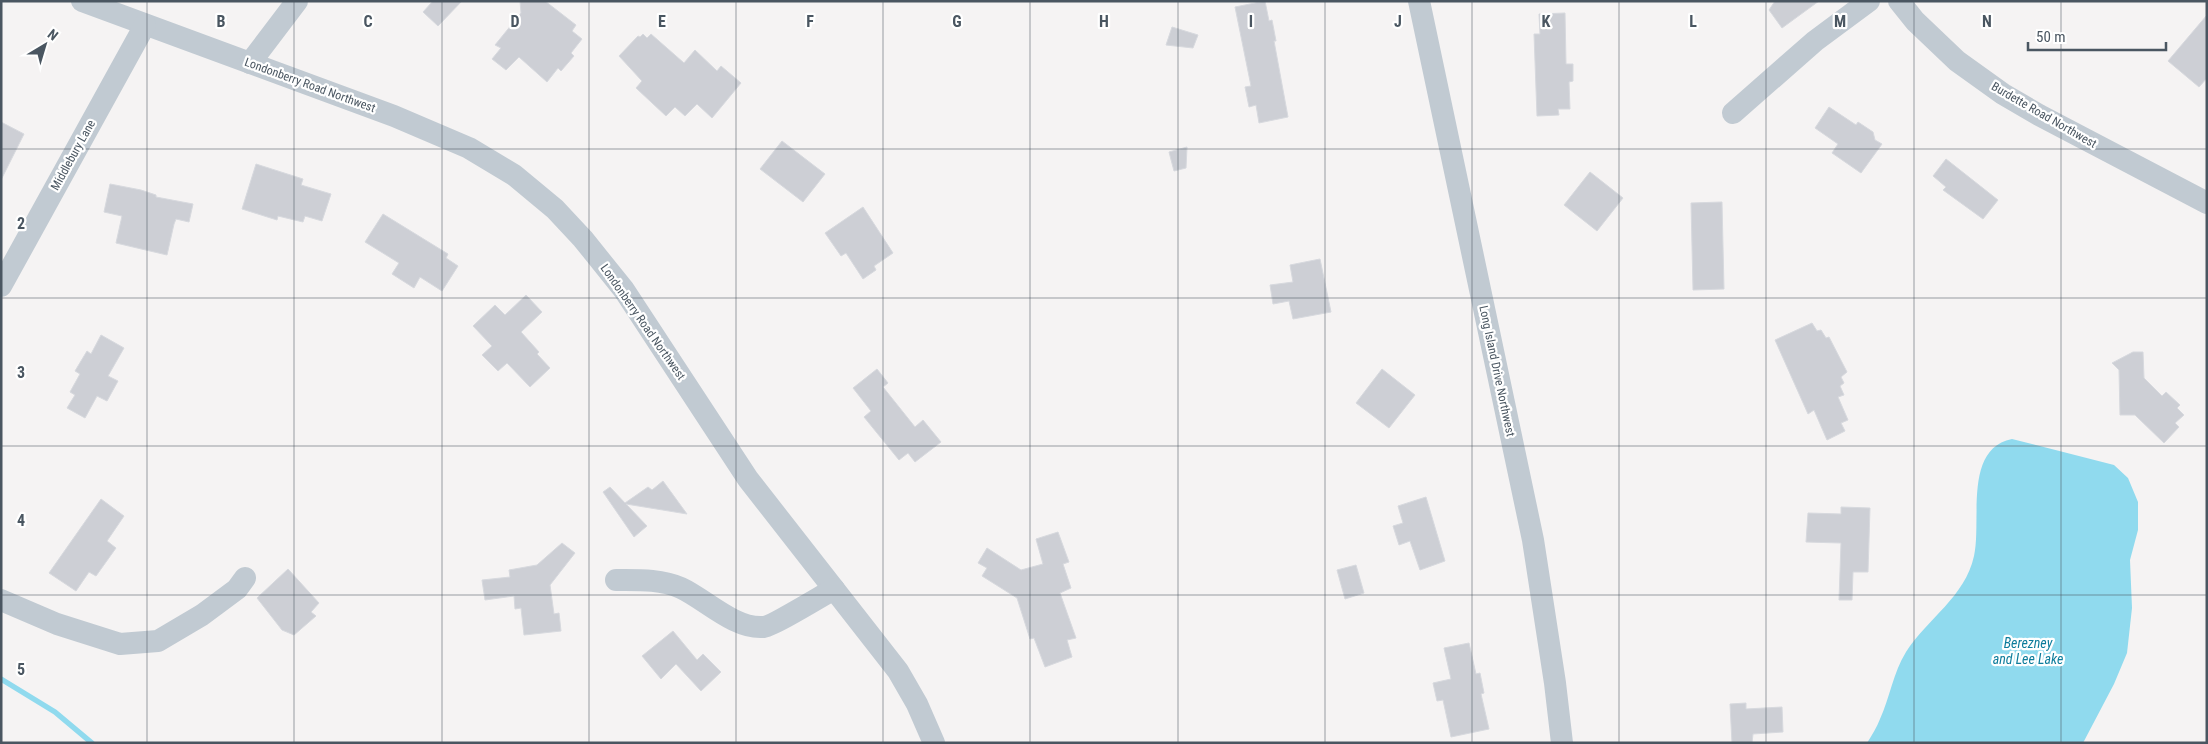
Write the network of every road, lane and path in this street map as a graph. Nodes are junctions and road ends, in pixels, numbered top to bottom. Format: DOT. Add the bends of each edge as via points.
graph roads {
  1 [pos="82,1"];
  2 [pos="297,1"];
  3 [pos="1420,1"];
  4 [pos="1869,1"];
  5 [pos="1899,1"];
  6 [pos="145,25"];
  7 [pos="250,63"];
  8 [pos="1732,113"];
  9 [pos="2207,203"];
  10 [pos="1,286"];
  11 [pos="245,578"];
  12 [pos="616,580"];
  13 [pos="834,589"];
  14 [pos="1,600"];
  15 [pos="934,743"];
  16 [pos="1562,743"];
  1 -- 6 [label="street, Londonberry Road Northwest"];
  2 -- 7 [label="street"];
  3 -- 16 [label="street, Long Island Drive Northwest" via="1533,540"];
  4 -- 8 [label="street" via="1815,41"];
  5 -- 9 [label="street, Burdette Road Northwest" via="1957,61 2003,94"];
  6 -- 7 [label="street, Londonberry Road Northwest"];
  6 -- 10 [label="street, Middlebury Lane"];
  7 -- 13 [label="street, Londonberry Road Northwest" via="394,116 469,148 514,175 555,209 624,290 748,479"];
  11 -- 14 [label="street" via="237,589 202,615 158,641 120,644 57,624"];
  12 -- 13 [label="street" via="657,581 680,588 748,626 765,628"];
  13 -- 15 [label="street, Londonberry Road Northwest" via="898,671"];
}
